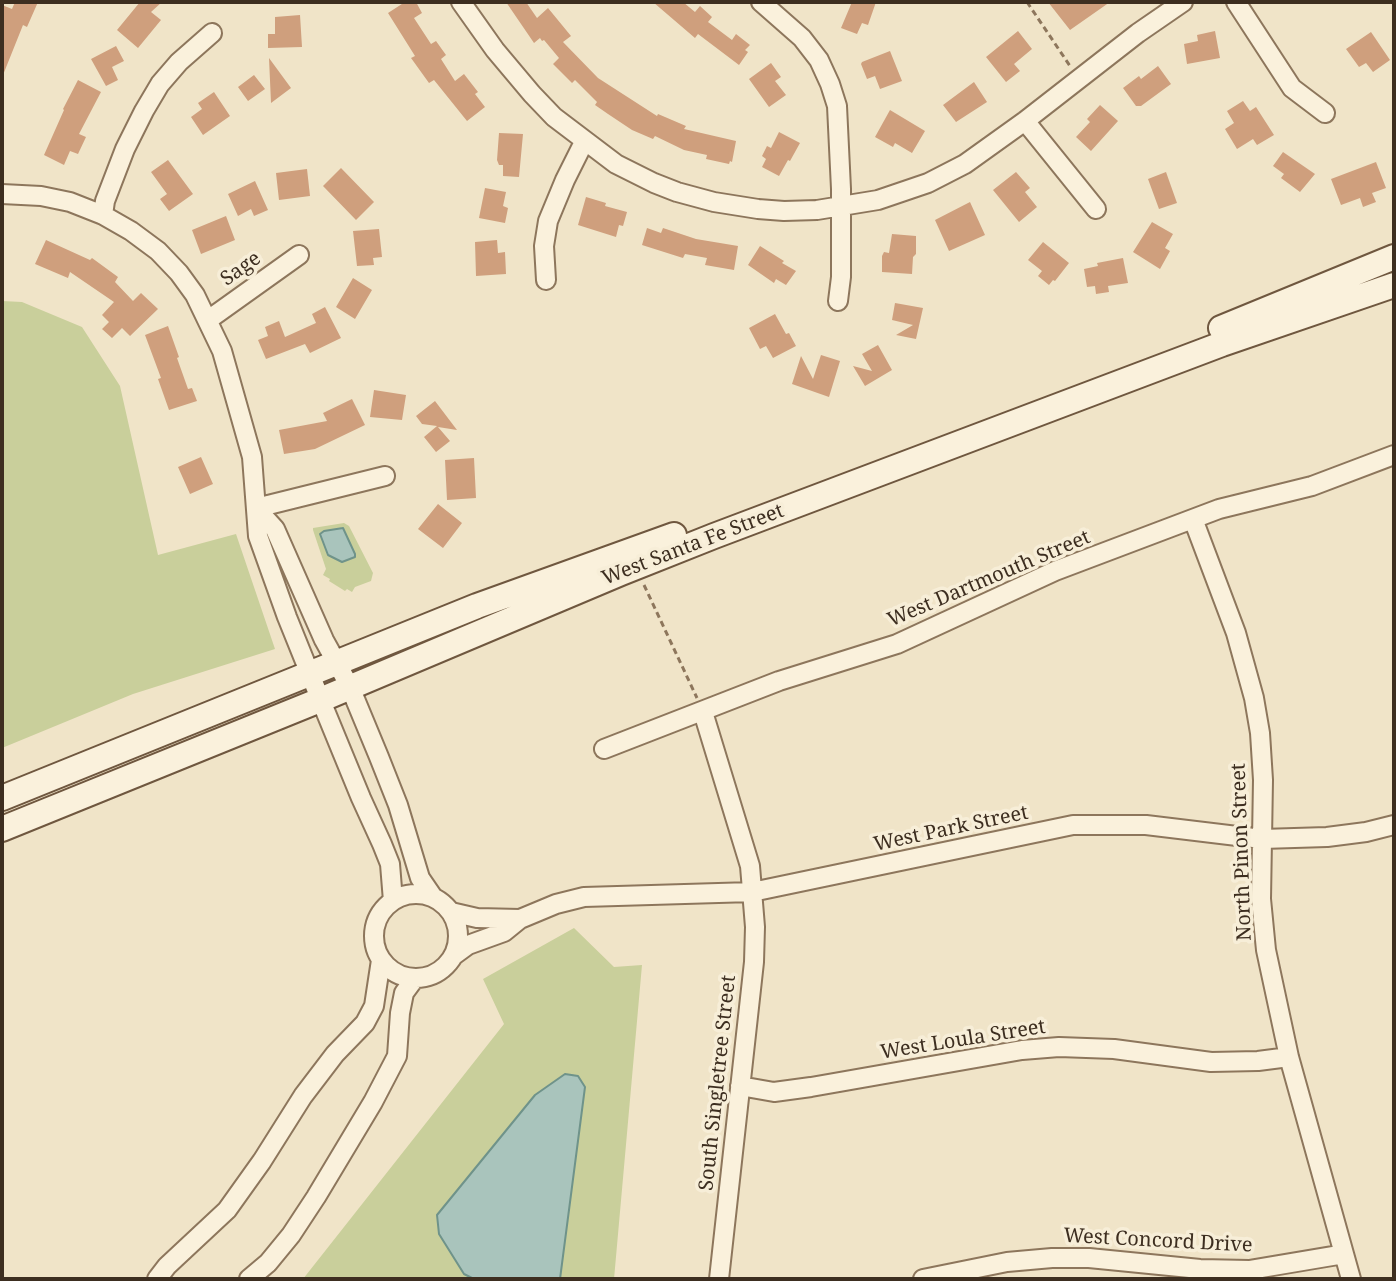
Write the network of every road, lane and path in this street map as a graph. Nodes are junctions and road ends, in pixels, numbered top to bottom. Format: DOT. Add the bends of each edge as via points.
graph roads {
  1 [pos="461,2"];
  2 [pos="761,2"];
  3 [pos="1027,2"];
  4 [pos="1183,2"];
  5 [pos="1236,2"];
  6 [pos="783,9"];
  7 [pos="212,33"];
  8 [pos="1079,79"];
  9 [pos="1325,113"];
  10 [pos="1025,121"];
  11 [pos="584,142"];
  12 [pos="2,194"];
  13 [pos="840,207"];
  14 [pos="1096,209"];
  15 [pos="103,215"];
  16 [pos="299,255"];
  17 [pos="1394,257"];
  18 [pos="546,280"];
  19 [pos="1394,285"];
  20 [pos="838,301"];
  21 [pos="208,320"];
  22 [pos="1394,455"];
  23 [pos="385,476"];
  24 [pos="256,508"];
  25 [pos="1193,519"];
  26 [pos="635,567"];
  27 [pos="338,663"];
  28 [pos="310,674"];
  29 [pos="350,687"];
  30 [pos="320,700"];
  31 [pos="703,712"];
  32 [pos="604,749"];
  33 [pos="2,798"];
  34 [pos="1394,825"];
  35 [pos="2,829"];
  36 [pos="1262,839"];
  37 [pos="752,892"];
  38 [pos="433,897"];
  39 [pos="393,901"];
  40 [pos="451,912"];
  41 [pos="520,919"];
  42 [pos="453,956"];
  43 [pos="381,960"];
  44 [pos="415,978"];
  45 [pos="1289,1057"];
  46 [pos="740,1086"];
  47 [pos="1344,1254"];
  48 [pos="157,1279"];
  49 [pos="249,1279"];
  50 [pos="719,1279"];
  51 [pos="923,1279"];
  52 [pos="1351,1279"];
  1 -- 11 [label="street" via="532,94"];
  2 -- 6 [label="street"];
  3 -- 8 [label="path"];
  4 -- 8 [label="street"];
  5 -- 9 [label="street" via="1292,88"];
  6 -- 13 [label="street" via="819,60 837,106"];
  7 -- 15 [label="street" via="160,84 115,175"];
  8 -- 10 [label="street"];
  10 -- 13 [label="street" via="928,183"];
  10 -- 14 [label="street"];
  11 -- 13 [label="street" via="654,183 714,202 784,211"];
  11 -- 18 [label="street" via="548,221"];
  12 -- 15 [label="street" via="70,202"];
  13 -- 20 [label="street"];
  15 -- 21 [label="street" via="158,251 195,295"];
  16 -- 21 [label="street, Sage"];
  17 -- 27 [label="street, West Santa Fe Street" via="1217,330"];
  19 -- 26 [label="street, West Santa Fe Street" via="1222,344"];
  21 -- 24 [label="street" via="252,457"];
  22 -- 25 [label="street, West Dartmouth Street" via="1312,486"];
  23 -- 24 [label="street"];
  24 -- 27 [label="street" via="275,529"];
  24 -- 28 [label="street" via="258,536"];
  25 -- 31 [label="street, West Dartmouth Street" via="1055,571 897,644 779,681"];
  25 -- 36 [label="street, North Pinon Street" via="1254,698 1261,748"];
  26 -- 29 [label="street, West Santa Fe Street"];
  26 -- 31 [label="path"];
  27 -- 28 [label="street, West Santa Fe Street"];
  27 -- 29 [label="street"];
  28 -- 30 [label="street"];
  28 -- 33 [label="street, West Santa Fe Street"];
  29 -- 30 [label="street, West Santa Fe Street"];
  29 -- 38 [label="street" via="398,805 420,878"];
  30 -- 35 [label="street, West Santa Fe Street"];
  30 -- 39 [label="street" via="390,864"];
  31 -- 32 [label="street, West Dartmouth Street"];
  31 -- 37 [label="street, South Singletree Street" via="750,866"];
  34 -- 36 [label="street, West Park Street" via="1327,837"];
  36 -- 37 [label="street, West Park Street" via="1146,825 1073,825"];
  36 -- 45 [label="street, North Pinon Street" via="1266,950"];
  37 -- 41 [label="street, West Park Street" via="584,897"];
  37 -- 46 [label="street, South Singletree Street" via="754,962"];
  38 -- 39 [label="street" via="419,893"];
  38 -- 40 [label="street"];
  39 -- 43 [label="street" via="376,921 375,948"];
  40 -- 41 [label="street, West Park Street"];
  40 -- 42 [label="street" via="459,930"];
  41 -- 42 [label="street, West Park Street"];
  42 -- 44 [label="street" via="430,977"];
  43 -- 44 [label="street" via="390,970"];
  43 -- 48 [label="street" via="374,1006 365,1023 303,1096 227,1210"];
  44 -- 49 [label="street" via="404,993 397,1056 373,1102 291,1235"];
  45 -- 46 [label="street, West Loula Street" via="1211,1062 1059,1047 774,1092"];
  45 -- 47 [label="street, North Pinon Street"];
  46 -- 50 [label="street, South Singletree Street"];
  47 -- 51 [label="street, West Concord Drive" via="1249,1270 1052,1258"];
  47 -- 52 [label="street, North Pinon Street"];
}
